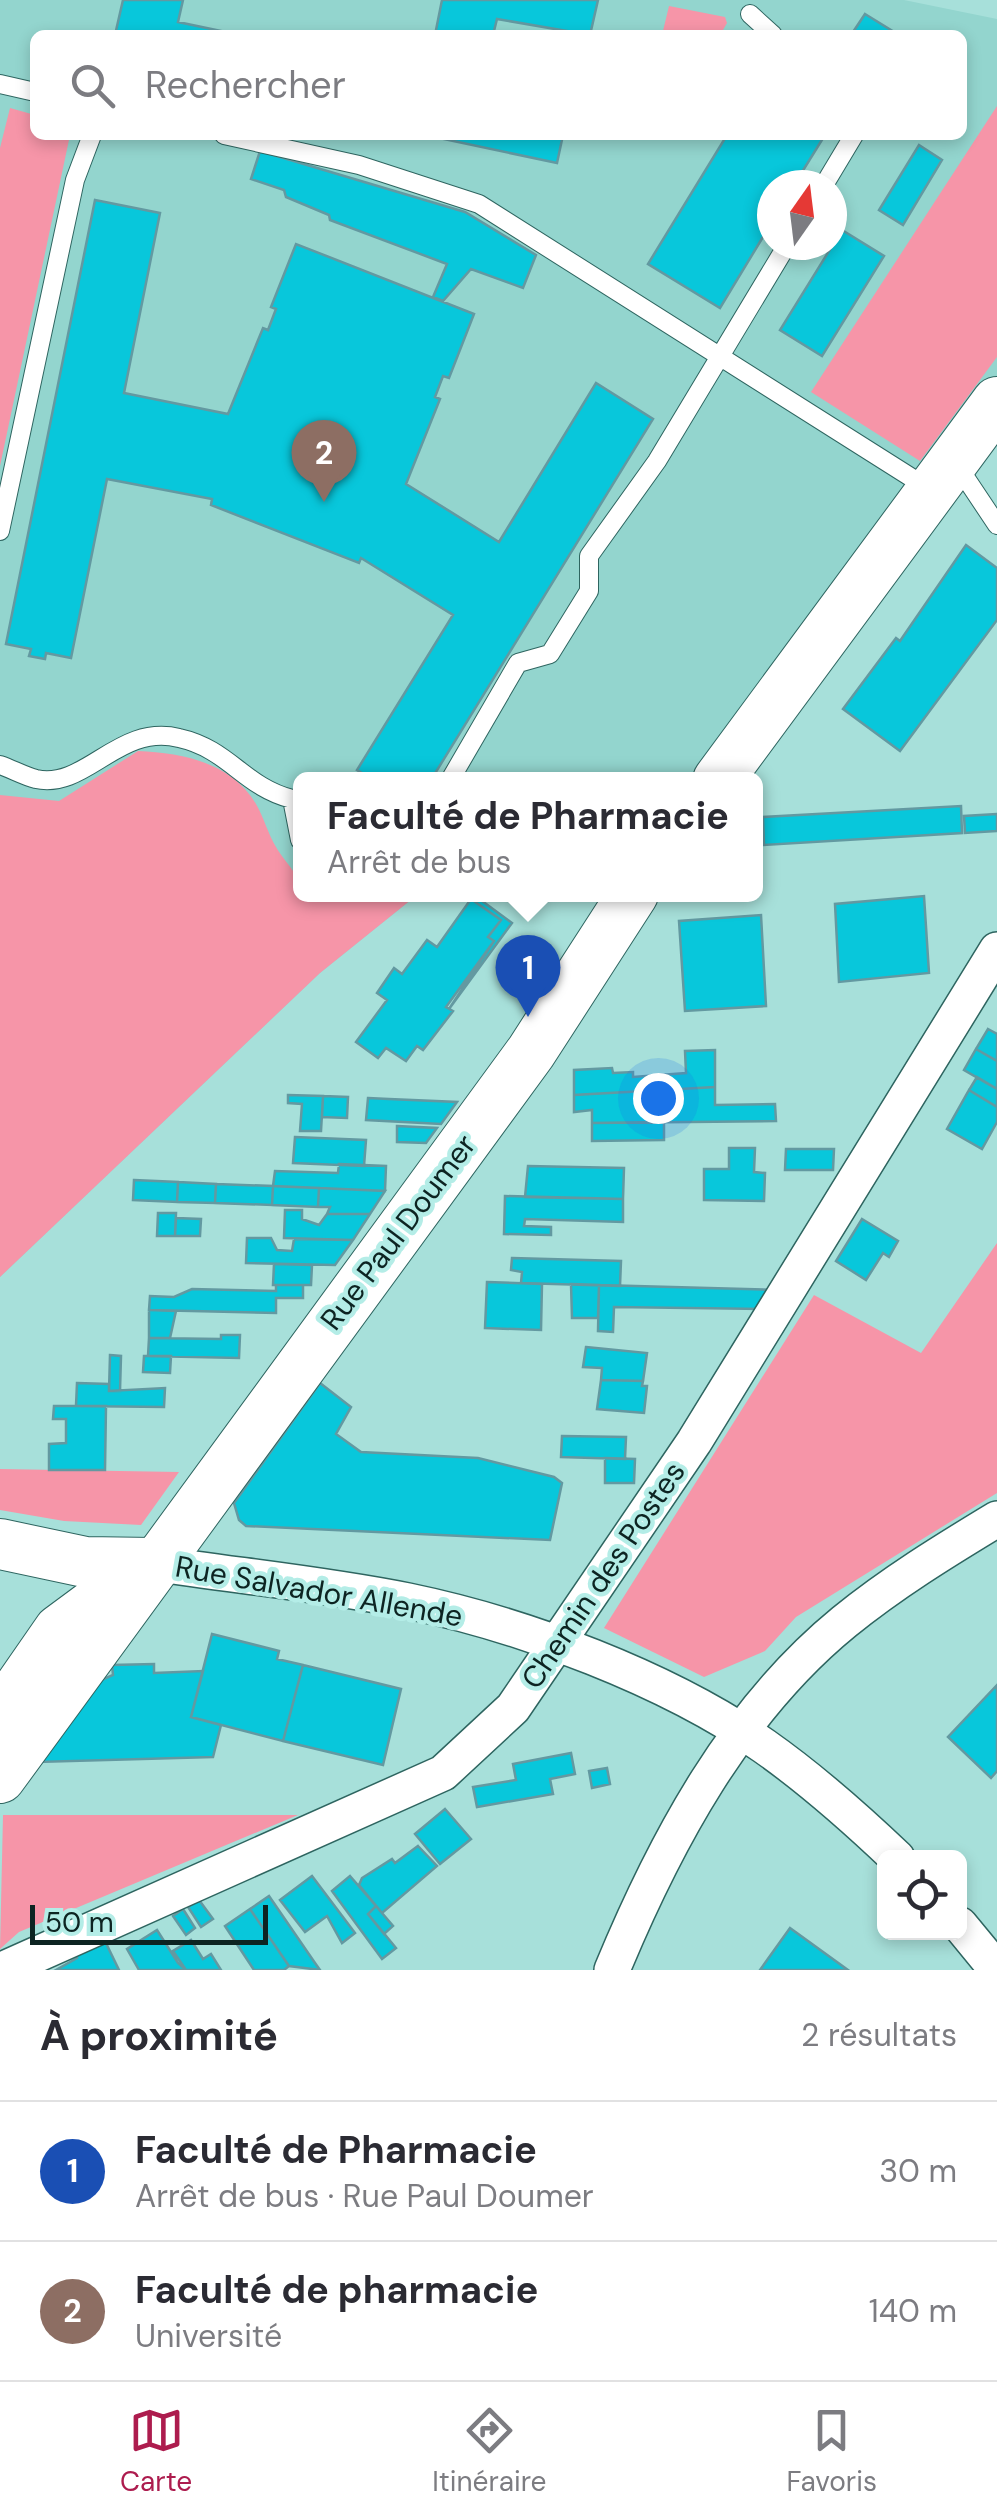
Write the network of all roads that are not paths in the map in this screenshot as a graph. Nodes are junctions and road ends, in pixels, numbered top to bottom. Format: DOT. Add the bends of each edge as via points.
graph roads {
  1 [pos="750,14"];
  2 [pos="768,30"];
  3 [pos="0,84"];
  4 [pos="30,91"];
  5 [pos="90,140"];
  6 [pos="246,140"];
  7 [pos="851,140"];
  8 [pos="833,170"];
  9 [pos="778,260"];
  10 [pos="720,355"];
  11 [pos="997,402"];
  12 [pos="943,476"];
  13 [pos="997,525"];
  14 [pos="0,531"];
  15 [pos="0,765"];
  16 [pos="455,772"];
  17 [pos="724,772"];
  18 [pos="293,804"];
  19 [pos="628,902"];
  20 [pos="997,950"];
  21 [pos="997,1519"];
  22 [pos="0,1544"];
  23 [pos="153,1563"];
  24 [pos="558,1644"];
  25 [pos="0,1715"];
  26 [pos="741,1731"];
  27 [pos="0,1778"];
  28 [pos="888,1850"];
  29 [pos="967,1934"];
  30 [pos="2,1970"];
  31 [pos="612,1970"];
  32 [pos="997,1970"];
  1 -- 2 [label="lane"];
  3 -- 4 [label="lane"];
  5 -- 14 [label="lane" via="75,180"];
  6 -- 10 [label="lane" via="359,165 479,204"];
  7 -- 8 [label="lane"];
  9 -- 10 [label="lane"];
  10 -- 12 [label="lane" via="878,454"];
  10 -- 16 [label="lane" via="657,461 589,556 589,590 550,654 518,663"];
  11 -- 12 [label="main road"];
  12 -- 13 [label="lane"];
  12 -- 17 [label="main road"];
  15 -- 18 [label="lane" via="40,780 86,770 128,739 177,737 224,756 264,792"];
  19 -- 23 [label="main road, Rue Paul Doumer" via="522,1064"];
  20 -- 24 [label="street, Chemin des Postes" via="694,1442"];
  21 -- 26 [label="street" via="840,1624"];
  22 -- 23 [label="main road" via="85,1562"];
  23 -- 24 [label="street, Rue Salvador Allende" via="408,1601"];
  23 -- 25 [label="main road, Rue Paul Doumer" via="58,1630"];
  23 -- 27 [label="main road, Rue Paul Doumer"];
  24 -- 26 [label="street, Rue Salvador Allende"];
  24 -- 30 [label="street, Chemin des Postes" via="513,1708 443,1773"];
  26 -- 28 [label="street, Rue Salvador Allende" via="811,1781"];
  26 -- 31 [label="street" via="650,1880"];
  29 -- 32 [label="street"];
}
